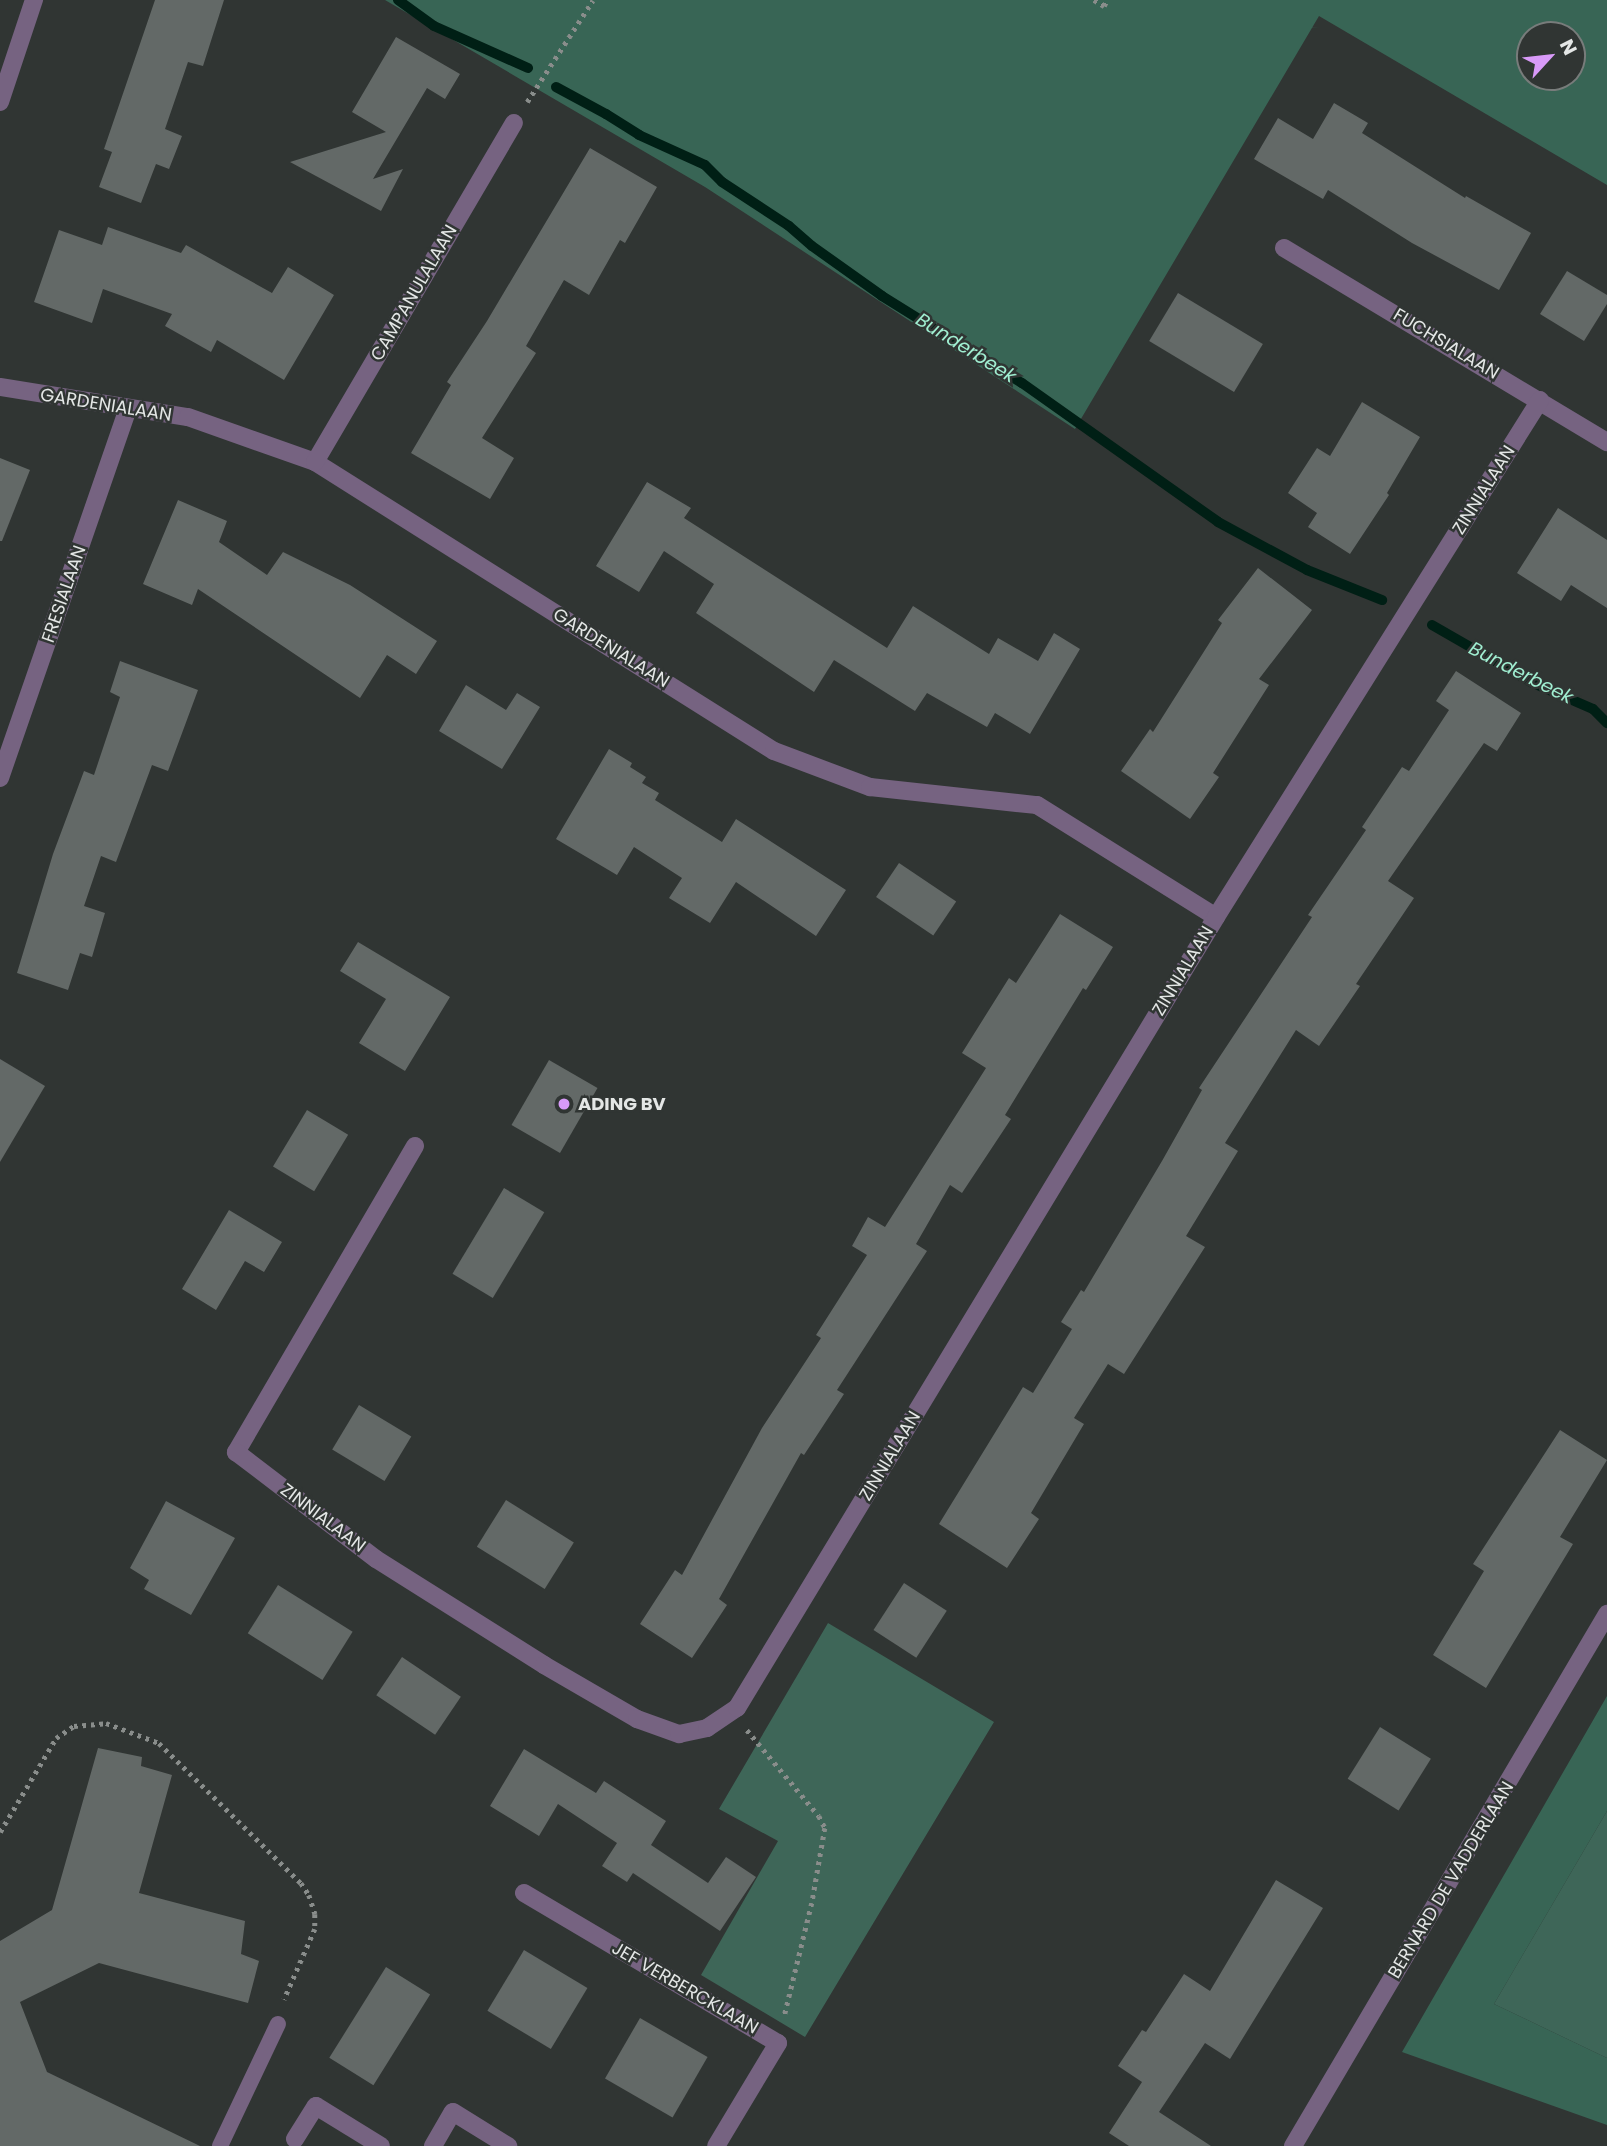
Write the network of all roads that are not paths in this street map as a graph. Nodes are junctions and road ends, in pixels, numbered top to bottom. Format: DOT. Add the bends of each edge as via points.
graph roads {
  1 [pos="34,0"];
  2 [pos="0,102"];
  3 [pos="514,123"];
  4 [pos="1284,248"];
  5 [pos="0,387"];
  6 [pos="1541,400"];
  7 [pos="128,410"];
  8 [pos="1607,442"];
  9 [pos="315,462"];
  10 [pos="0,778"];
  11 [pos="1216,918"];
  12 [pos="415,1146"];
  13 [pos="1607,1614"];
  14 [pos="524,1894"];
  15 [pos="278,2024"];
  16 [pos="295,2139"];
  17 [pos="219,2146"];
  18 [pos="381,2146"];
  19 [pos="433,2146"];
  20 [pos="508,2146"];
  21 [pos="716,2146"];
  22 [pos="1293,2146"];
  1 -- 2 [label="street"];
  3 -- 9 [label="street, CAMPANULALAAN"];
  4 -- 6 [label="street, FUCHSIALAAN"];
  5 -- 7 [label="street, GARDENIALAAN"];
  6 -- 8 [label="street, FUCHSIALAAN"];
  6 -- 11 [label="street, ZINNIALAAN"];
  7 -- 9 [label="street, GARDENIALAAN" via="188,417"];
  7 -- 10 [label="street, FRESIALAAN"];
  9 -- 11 [label="street, GARDENIALAAN" via="774,751 870,787 1037,805"];
  11 -- 12 [label="street, ZINNIALAAN" via="737,1709 707,1728 679,1734 637,1719 376,1559 236,1452"];
  13 -- 22 [label="street, BERNARD DE VADDERLAAN"];
  14 -- 21 [label="street, JEF VERBERCKLAAN" via="778,2043"];
  15 -- 17 [label="lane"];
  16 -- 18 [label="street" via="316,2106"];
  19 -- 20 [label="street" via="453,2112"];
}
